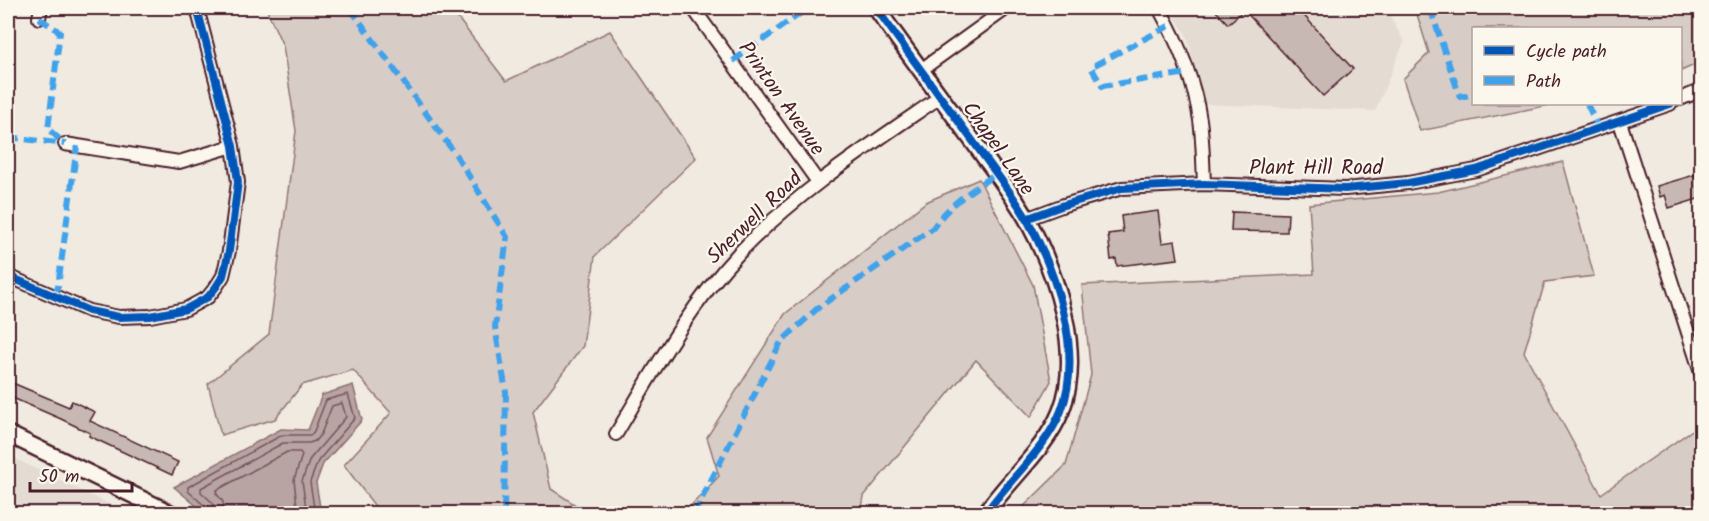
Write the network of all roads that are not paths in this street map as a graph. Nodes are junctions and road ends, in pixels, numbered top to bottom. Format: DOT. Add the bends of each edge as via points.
graph roads {
  1 [pos="197,8"];
  2 [pos="693,8"];
  3 [pos="876,8"];
  4 [pos="1007,8"];
  5 [pos="1159,8"];
  6 [pos="921,70"];
  7 [pos="1701,90"];
  8 [pos="940,97"];
  9 [pos="1682,98"];
  10 [pos="1667,105"];
  11 [pos="1620,122"];
  12 [pos="65,144"];
  13 [pos="233,146"];
  14 [pos="818,182"];
  15 [pos="1204,184"];
  16 [pos="1026,219"];
  17 [pos="8,276"];
  18 [pos="1701,376"];
  19 [pos="8,434"];
  20 [pos="616,434"];
  21 [pos="172,513"];
  22 [pos="985,513"];
  1 -- 13 [label="street"];
  2 -- 14 [label="street, Printon Avenue"];
  3 -- 6 [label="street, Chapel Lane"];
  4 -- 6 [label="street"];
  5 -- 15 [label="street" via="1176,38 1191,81 1200,119"];
  6 -- 8 [label="street, Chapel Lane"];
  7 -- 9 [label="street"];
  8 -- 14 [label="street, Sherwell Road"];
  8 -- 16 [label="street, Chapel Lane"];
  10 -- 11 [label="street, Plant Hill Road"];
  11 -- 15 [label="street, Plant Hill Road" via="1476,170 1408,183 1345,189"];
  11 -- 18 [label="street"];
  12 -- 13 [label="street" via="179,162"];
  13 -- 17 [label="street" via="238,182 227,265 216,287 196,305 150,316 106,315"];
  14 -- 20 [label="street, Sherwell Road" via="737,254 698,303"];
  15 -- 16 [label="street, Plant Hill Road" via="1122,188"];
  16 -- 22 [label="street, Chapel Lane" via="1067,324 1066,394 1056,423"];
  19 -- 21 [label="street"];
}
